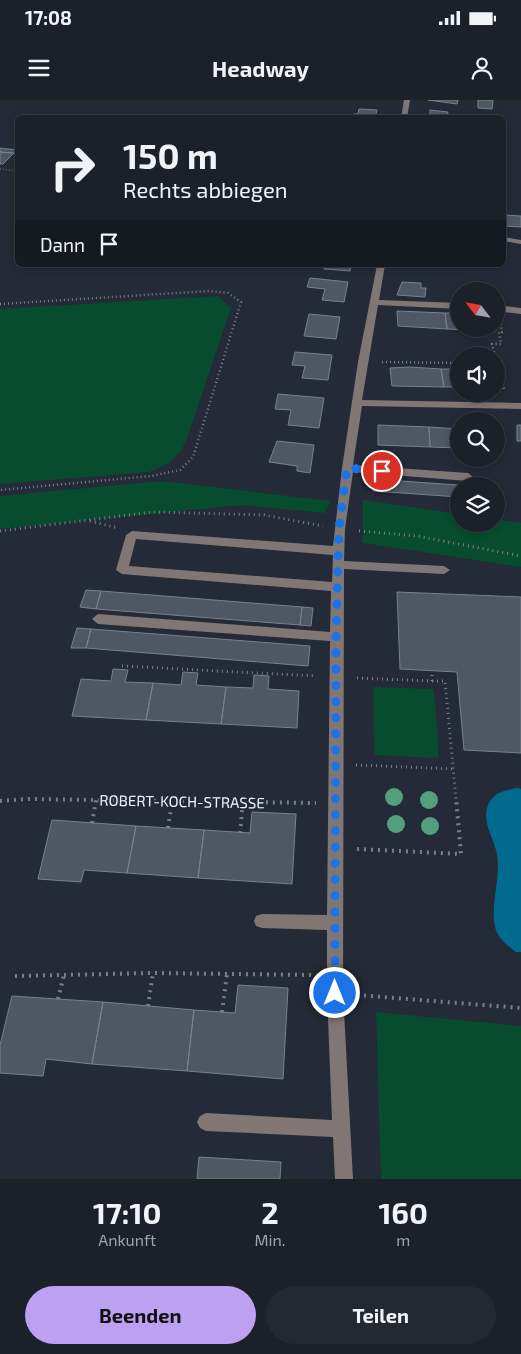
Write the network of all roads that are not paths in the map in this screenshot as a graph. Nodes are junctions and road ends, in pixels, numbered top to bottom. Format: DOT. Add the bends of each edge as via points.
graph roads {
  1 [pos="407,100"];
  2 [pos="404,115"];
  3 [pos="506,239"];
  4 [pos="521,242"];
  5 [pos="381,267"];
  6 [pos="374,302"];
  7 [pos="450,306"];
  8 [pos="505,309"];
  9 [pos="521,311"];
  10 [pos="357,403"];
  11 [pos="521,406"];
  12 [pos="347,468"];
  13 [pos="468,477"];
  14 [pos="339,551"];
  15 [pos="338,565"];
  16 [pos="444,570"];
  17 [pos="338,587"];
  18 [pos="98,619"];
  19 [pos="336,637"];
  20 [pos="262,920"];
  21 [pos="336,923"];
  22 [pos="206,1122"];
  23 [pos="343,1129"];
  24 [pos="344,1179"];
  1 -- 2 [label="street"];
  3 -- 4 [label="street"];
  5 -- 6 [label="street"];
  6 -- 7 [label="street"];
  6 -- 10 [label="street"];
  8 -- 9 [label="street"];
  10 -- 11 [label="street"];
  10 -- 12 [label="street"];
  12 -- 13 [label="street"];
  12 -- 14 [label="street"];
  14 -- 15 [label="street"];
  14 -- 17 [label="street" via="132,535 122,570"];
  15 -- 16 [label="street"];
  15 -- 17 [label="street"];
  17 -- 19 [label="street"];
  18 -- 19 [label="street"];
  19 -- 21 [label="street"];
  20 -- 21 [label="street"];
  21 -- 23 [label="street" via="335,993"];
  22 -- 23 [label="street"];
  23 -- 24 [label="street"];
}
